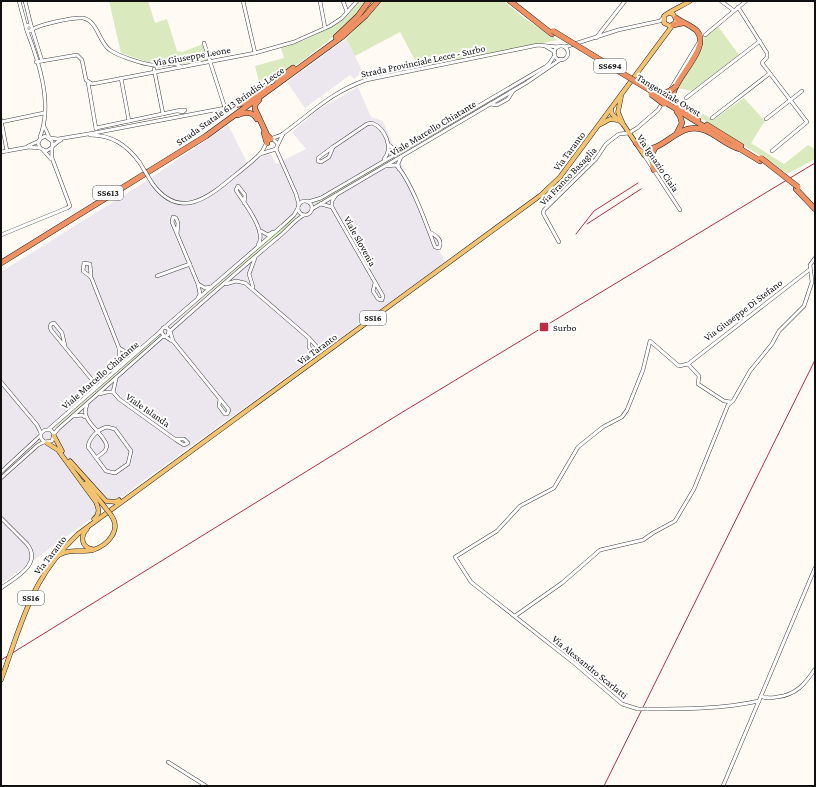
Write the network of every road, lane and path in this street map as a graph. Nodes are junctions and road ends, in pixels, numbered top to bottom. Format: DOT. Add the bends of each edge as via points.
graph roads {
  1 [pos="18,1"];
  2 [pos="25,1"];
  3 [pos="243,1"];
  4 [pos="320,1"];
  5 [pos="344,1"];
  6 [pos="357,1"];
  7 [pos="369,1"];
  8 [pos="374,1"];
  9 [pos="379,1"];
  10 [pos="509,1"];
  11 [pos="515,1"];
  12 [pos="625,1"];
  13 [pos="690,1"];
  14 [pos="721,1"];
  15 [pos="731,1"];
  16 [pos="746,1"];
  17 [pos="728,6"];
  18 [pos="680,7"];
  19 [pos="738,7"];
  20 [pos="733,10"];
  21 [pos="347,12"];
  22 [pos="669,13"];
  23 [pos="22,14"];
  24 [pos="663,18"];
  25 [pos="676,18"];
  26 [pos="654,22"];
  27 [pos="684,22"];
  28 [pos="665,24"];
  29 [pos="672,25"];
  30 [pos="32,27"];
  31 [pos="325,28"];
  32 [pos="27,29"];
  33 [pos="603,29"];
  34 [pos="552,32"];
  35 [pos="608,34"];
  36 [pos="705,35"];
  37 [pos="336,37"];
  38 [pos="596,38"];
  39 [pos="662,40"];
  40 [pos="760,41"];
  41 [pos="699,42"];
  42 [pos="204,43"];
  43 [pos="578,43"];
  44 [pos="31,44"];
  45 [pos="544,45"];
  46 [pos="558,47"];
  47 [pos="565,47"];
  48 [pos="568,52"];
  49 [pos="255,53"];
  50 [pos="555,53"];
  51 [pos="561,59"];
  52 [pos="42,61"];
  53 [pos="210,61"];
  54 [pos="36,62"];
  55 [pos="154,66"];
  56 [pos="180,66"];
  57 [pos="155,71"];
  58 [pos="769,74"];
  59 [pos="121,78"];
  60 [pos="282,81"];
  61 [pos="635,81"];
  62 [pos="88,82"];
  63 [pos="269,86"];
  64 [pos="676,86"];
  65 [pos="802,91"];
  66 [pos="622,93"];
  67 [pos="686,98"];
  68 [pos="789,100"];
  69 [pos="665,102"];
  70 [pos="225,108"];
  71 [pos="611,109"];
  72 [pos="178,111"];
  73 [pos="44,112"];
  74 [pos="618,112"];
  75 [pos="163,114"];
  76 [pos="712,118"];
  77 [pos="766,119"];
  78 [pos="698,120"];
  79 [pos="1,121"];
  80 [pos="129,121"];
  81 [pos="619,121"];
  82 [pos="43,122"];
  83 [pos="623,124"];
  84 [pos="219,127"];
  85 [pos="96,128"];
  86 [pos="596,128"];
  87 [pos="97,132"];
  88 [pos="283,134"];
  89 [pos="629,134"];
  90 [pos="673,136"];
  91 [pos="50,138"];
  92 [pos="39,140"];
  93 [pos="61,140"];
  94 [pos="269,141"];
  95 [pos="636,143"];
  96 [pos="278,144"];
  97 [pos="389,145"];
  98 [pos="52,147"];
  99 [pos="333,147"];
  100 [pos="405,148"];
  101 [pos="18,149"];
  102 [pos="41,149"];
  103 [pos="740,149"];
  104 [pos="274,150"];
  105 [pos="653,150"];
  106 [pos="7,151"];
  107 [pos="772,151"];
  108 [pos="1,152"];
  109 [pos="260,154"];
  110 [pos="403,155"];
  111 [pos="644,155"];
  112 [pos="760,159"];
  113 [pos="382,161"];
  114 [pos="53,162"];
  115 [pos="383,167"];
  116 [pos="399,169"];
  117 [pos="654,170"];
  118 [pos="797,188"];
  119 [pos="338,193"];
  120 [pos="296,194"];
  121 [pos="307,202"];
  122 [pos="244,203"];
  123 [pos="319,204"];
  124 [pos="815,205"];
  125 [pos="298,206"];
  126 [pos="332,207"];
  127 [pos="312,209"];
  128 [pos="815,209"];
  129 [pos="680,210"];
  130 [pos="304,215"];
  131 [pos="282,226"];
  132 [pos="261,231"];
  133 [pos="429,232"];
  134 [pos="177,234"];
  135 [pos="1,235"];
  136 [pos="559,242"];
  137 [pos="256,249"];
  138 [pos="256,256"];
  139 [pos="815,258"];
  140 [pos="1,259"];
  141 [pos="1,263"];
  142 [pos="190,264"];
  143 [pos="809,270"];
  144 [pos="157,276"];
  145 [pos="91,277"];
  146 [pos="375,283"];
  147 [pos="198,284"];
  148 [pos="212,287"];
  149 [pos="220,287"];
  150 [pos="253,288"];
  151 [pos="194,303"];
  152 [pos="165,327"];
  153 [pos="161,331"];
  154 [pos="170,331"];
  155 [pos="164,336"];
  156 [pos="309,338"];
  157 [pos="173,341"];
  158 [pos="65,346"];
  159 [pos="119,348"];
  160 [pos="141,349"];
  161 [pos="688,364"];
  162 [pos="112,374"];
  163 [pos="116,378"];
  164 [pos="93,381"];
  165 [pos="1,382"];
  166 [pos="103,382"];
  167 [pos="93,391"];
  168 [pos="113,392"];
  169 [pos="96,395"];
  170 [pos="220,399"];
  171 [pos="88,402"];
  172 [pos="731,402"];
  173 [pos="72,416"];
  174 [pos="85,417"];
  175 [pos="37,425"];
  176 [pos="48,429"];
  177 [pos="98,432"];
  178 [pos="41,435"];
  179 [pos="54,435"];
  180 [pos="176,439"];
  181 [pos="45,443"];
  182 [pos="96,458"];
  183 [pos="72,466"];
  184 [pos="1,472"];
  185 [pos="1,478"];
  186 [pos="134,492"];
  187 [pos="1,518"];
  188 [pos="93,522"];
  189 [pos="78,534"];
  190 [pos="94,549"];
  191 [pos="55,557"];
  192 [pos="815,568"];
  193 [pos="1,588"];
  194 [pos="515,616"];
  195 [pos="815,669"];
  196 [pos="1,680"];
  197 [pos="761,696"];
  198 [pos="759,701"];
  199 [pos="168,762"];
  200 [pos="206,786"];
  201 [pos="723,786"];
  1 -- 23 [label="street"];
  2 -- 30 [label="street"];
  3 -- 49 [label="street"];
  4 -- 31 [label="street"];
  5 -- 21 [label="street"];
  6 -- 21 [label="street, Via Giuseppe Leone"];
  7 -- 37 [label="highway" via="358,16"];
  8 -- 37 [label="highway, Strada Statale 613 Brindisi-Lecce / SS613"];
  9 -- 60 [label="highway, Strada Statale 613 Brindisi-Lecce / SS613" via="342,36"];
  10 -- 34 [label="highway, Tangenziale Ovest / SS694"];
  11 -- 34 [label="highway, Tangenziale Ovest / SS694"];
  12 -- 33 [label="street"];
  13 -- 18 [label="main road"];
  14 -- 17 [label="street"];
  15 -- 17 [label="street"];
  16 -- 19 [label="street"];
  17 -- 20 [label="street"];
  18 -- 22 [label="main road"];
  18 -- 25 [label="main road, Via Taranto"];
  19 -- 20 [label="street"];
  19 -- 40 [label="street"];
  20 -- 36 [label="street"];
  21 -- 31 [label="street, Via Giuseppe Leone"];
  22 -- 24 [label="main road"];
  22 -- 25 [label="main road"];
  23 -- 30 [label="street"];
  23 -- 32 [label="street"];
  24 -- 26 [label="street"];
  24 -- 28 [label="main road, Via Taranto"];
  25 -- 27 [label="highway"];
  25 -- 29 [label="main road, Via Taranto"];
  26 -- 28 [label="street"];
  26 -- 35 [label="street"];
  27 -- 29 [label="highway"];
  27 -- 64 [label="highway" via="699,34 701,44"];
  28 -- 29 [label="main road"];
  28 -- 39 [label="main road, Via Taranto" via="666,32"];
  29 -- 39 [label="main road, Via Taranto"];
  30 -- 32 [label="street"];
  30 -- 32 [label="street"];
  30 -- 44 [label="street"];
  30 -- 52 [label="street"];
  30 -- 55 [label="street" via="76,18 85,19 91,23 108,49"];
  31 -- 49 [label="street, Via Giuseppe Leone" via="294,42"];
  32 -- 44 [label="street"];
  33 -- 35 [label="street" via="604,33"];
  33 -- 38 [label="street"];
  34 -- 61 [label="highway, Tangenziale Ovest / SS694, bridge"];
  34 -- 69 [label="highway, Tangenziale Ovest / SS694, bridge"];
  35 -- 38 [label="street"];
  37 -- 63 [label="highway, Strada Statale 613 Brindisi-Lecce / SS613"];
  38 -- 43 [label="street"];
  39 -- 66 [label="main road, Via Taranto / SS16"];
  40 -- 58 [label="street" via="768,55 762,64"];
  40 -- 67 [label="street"];
  41 -- 89 [label="street" via="658,110"];
  42 -- 53 [label="street"];
  43 -- 47 [label="street"];
  43 -- 48 [label="street, Viale Marcello Chiatante"];
  44 -- 54 [label="street"];
  45 -- 46 [label="street, Strada Provinciale Lecce - Surbo"];
  45 -- 50 [label="street"];
  45 -- 88 [label="street, Strada Provinciale Lecce - Surbo" via="366,80 333,94"];
  46 -- 47 [label="street"];
  46 -- 50 [label="street, Viale Marcello Chiatante"];
  47 -- 48 [label="street"];
  48 -- 51 [label="street, Viale Marcello Chiatante" via="565,58"];
  49 -- 53 [label="street, Via Giuseppe Leone"];
  50 -- 51 [label="street"];
  50 -- 100 [label="street, Viale Marcello Chiatante" via="545,67"];
  51 -- 110 [label="street, Viale Marcello Chiatante" via="513,91"];
  52 -- 54 [label="street"];
  52 -- 62 [label="street" via="77,55 82,60"];
  53 -- 56 [label="street, Via Giuseppe Leone"];
  53 -- 70 [label="street"];
  54 -- 73 [label="street" via="42,82"];
  55 -- 56 [label="street" via="174,63"];
  55 -- 57 [label="street"];
  56 -- 57 [label="street, Via Giuseppe Leone"];
  57 -- 59 [label="street, Via Giuseppe Leone"];
  57 -- 75 [label="street"];
  58 -- 68 [label="street"];
  58 -- 76 [label="street"];
  59 -- 62 [label="street, Via Giuseppe Leone" via="92,84"];
  59 -- 80 [label="street"];
  60 -- 84 [label="highway, Strada Statale 613 Brindisi-Lecce / SS613"];
  60 -- 94 [label="highway" via="257,101 255,106"];
  61 -- 64 [label="highway, bridge" via="659,93 668,92"];
  61 -- 69 [label="highway, Tangenziale Ovest / SS694, bridge"];
  62 -- 85 [label="street"];
  63 -- 70 [label="highway" via="243,103"];
  63 -- 140 [label="highway, Strada Statale 613 Brindisi-Lecce / SS613" via="204,134"];
  64 -- 78 [label="highway" via="673,94 675,102"];
  65 -- 68 [label="street"];
  66 -- 71 [label="main road, Via Taranto / SS16"];
  66 -- 74 [label="main road"];
  68 -- 77 [label="street"];
  68 -- 107 [label="street" via="807,122"];
  69 -- 78 [label="highway, Tangenziale Ovest / SS694"];
  69 -- 90 [label="highway" via="682,120 681,128"];
  69 -- 103 [label="highway, Tangenziale Ovest / SS694"];
  70 -- 87 [label="street"];
  71 -- 74 [label="main road"];
  71 -- 81 [label="main road, Via Ignazio Ciaia"];
  71 -- 86 [label="main road, Via Taranto / SS16"];
  72 -- 75 [label="street"];
  73 -- 79 [label="street"];
  73 -- 82 [label="street"];
  74 -- 83 [label="main road, Via Ignazio Ciaia"];
  75 -- 80 [label="street"];
  78 -- 112 [label="highway, Tangenziale Ovest / SS694"];
  79 -- 106 [label="street"];
  80 -- 85 [label="street"];
  81 -- 83 [label="main road, Via Ignazio Ciaia"];
  81 -- 86 [label="main road" via="607,120"];
  82 -- 91 [label="street" via="44,130"];
  82 -- 92 [label="street"];
  83 -- 89 [label="main road, Via Ignazio Ciaia"];
  84 -- 94 [label="highway" via="241,114 250,113 255,115"];
  84 -- 141 [label="highway, Strada Statale 613 Brindisi-Lecce / SS613"];
  85 -- 87 [label="street"];
  86 -- 186 [label="main road, Via Taranto / SS16" via="560,177 542,195"];
  87 -- 91 [label="street" via="58,139"];
  88 -- 94 [label="street, Strada Provinciale Lecce - Surbo"];
  88 -- 96 [label="street, Strada Provinciale Lecce - Surbo"];
  89 -- 95 [label="main road, Via Ignazio Ciaia"];
  89 -- 136 [label="street, Via Franco Basaglia" via="619,134 606,144 596,159 544,210 543,213"];
  90 -- 103 [label="highway" via="688,129 701,129"];
  90 -- 105 [label="highway"];
  91 -- 92 [label="street" via="45,136"];
  91 -- 93 [label="street"];
  91 -- 98 [label="street"];
  92 -- 101 [label="street"];
  92 -- 102 [label="street"];
  93 -- 98 [label="street"];
  93 -- 109 [label="street, bridge" via="92,135 111,138 131,151 163,196 187,203 214,193"];
  94 -- 96 [label="street"];
  94 -- 104 [label="street" via="267,148"];
  94 -- 109 [label="street"];
  95 -- 105 [label="highway" via="642,148"];
  95 -- 111 [label="main road, Via Ignazio Ciaia"];
  96 -- 104 [label="street, Strada Provinciale Lecce - Surbo"];
  97 -- 99 [label="street" via="381,128 372,123"];
  97 -- 100 [label="street" via="394,149"];
  97 -- 113 [label="street" via="389,153"];
  98 -- 102 [label="street" via="48,150"];
  98 -- 114 [label="street"];
  99 -- 99 [label="street" via="318,158 318,161 329,157"];
  100 -- 113 [label="street, Viale Marcello Chiatante"];
  101 -- 102 [label="street" via="32,146"];
  101 -- 106 [label="street"];
  102 -- 114 [label="street"];
  103 -- 112 [label="highway, Tangenziale Ovest / SS694"];
  104 -- 109 [label="street"];
  104 -- 120 [label="street"];
  105 -- 111 [label="highway"];
  105 -- 117 [label="highway" via="651,161"];
  106 -- 108 [label="street"];
  110 -- 115 [label="street, Viale Marcello Chiatante"];
  110 -- 116 [label="street"];
  111 -- 117 [label="street, Via Ignazio Ciaia"];
  112 -- 118 [label="highway, Tangenziale Ovest / SS694, bridge"];
  113 -- 121 [label="street, Viale Marcello Chiatante" via="321,198"];
  114 -- 135 [label="street" via="70,206"];
  115 -- 116 [label="street" via="392,165"];
  115 -- 119 [label="street, Viale Marcello Chiatante"];
  116 -- 133 [label="street"];
  117 -- 129 [label="street, Via Ignazio Ciaia"];
  118 -- 124 [label="highway, Tangenziale Ovest / SS694"];
  118 -- 128 [label="highway, Tangenziale Ovest / SS694"];
  119 -- 123 [label="street, Viale Marcello Chiatante"];
  119 -- 126 [label="street" via="332,201"];
  120 -- 121 [label="street"];
  120 -- 125 [label="street"];
  121 -- 125 [label="street, Viale Marcello Chiatante"];
  121 -- 127 [label="street"];
  122 -- 122 [label="street" via="245,195 238,186 236,190"];
  122 -- 132 [label="street"];
  123 -- 126 [label="street"];
  123 -- 127 [label="street, Viale Marcello Chiatante"];
  125 -- 130 [label="street" via="300,214"];
  125 -- 131 [label="street, Viale Marcello Chiatante" via="294,215"];
  126 -- 146 [label="street, Viale Slovenia"];
  127 -- 130 [label="street, Viale Marcello Chiatante"];
  130 -- 138 [label="street, Viale Marcello Chiatante"];
  131 -- 132 [label="street" via="268,234"];
  131 -- 137 [label="street, Viale Marcello Chiatante"];
  132 -- 137 [label="street" via="261,242"];
  133 -- 133 [label="street" via="435,247 439,248 437,236"];
  134 -- 134 [label="street" via="178,223 173,217 172,222"];
  134 -- 142 [label="street"];
  137 -- 148 [label="street, Viale Marcello Chiatante"];
  138 -- 149 [label="street, Viale Marcello Chiatante"];
  138 -- 150 [label="street" via="249,274"];
  139 -- 143 [label="street"];
  142 -- 144 [label="street"];
  142 -- 147 [label="street"];
  143 -- 161 [label="street, Via Giuseppe Di Stefano"];
  143 -- 172 [label="street" via="812,282 804,306 779,331"];
  145 -- 159 [label="street"];
  146 -- 146 [label="street, Viale Slovenia" via="373,291 378,299 382,300"];
  147 -- 148 [label="street" via="205,288"];
  147 -- 151 [label="street" via="200,294"];
  148 -- 151 [label="street, Viale Marcello Chiatante"];
  149 -- 150 [label="street" via="229,282 240,281"];
  149 -- 154 [label="street, Viale Marcello Chiatante"];
  150 -- 156 [label="street"];
  151 -- 152 [label="street, Viale Marcello Chiatante"];
  152 -- 153 [label="street, Viale Marcello Chiatante"];
  152 -- 154 [label="street"];
  153 -- 155 [label="street"];
  153 -- 160 [label="street, Viale Marcello Chiatante"];
  154 -- 155 [label="street, Viale Marcello Chiatante"];
  154 -- 157 [label="street"];
  155 -- 157 [label="street"];
  155 -- 163 [label="street, Viale Marcello Chiatante"];
  157 -- 170 [label="street"];
  158 -- 158 [label="street" via="59,327 51,324 51,330"];
  158 -- 164 [label="street"];
  159 -- 160 [label="street" via="128,353"];
  159 -- 162 [label="street" via="119,362"];
  160 -- 162 [label="street, Viale Marcello Chiatante"];
  161 -- 172 [label="street" via="699,376 698,384 724,401"];
  161 -- 194 [label="street, Via Alessandro Scarlatti" via="681,367 650,341 643,370 630,404 622,417 578,447 554,488 520,506 497,532 455,558 471,582"];
  162 -- 166 [label="street, Viale Marcello Chiatante"];
  163 -- 168 [label="street, Viale Islanda"];
  163 -- 169 [label="street, Viale Marcello Chiatante"];
  164 -- 166 [label="street"];
  164 -- 167 [label="street"];
  165 -- 175 [label="street"];
  166 -- 167 [label="street, Viale Marcello Chiatante"];
  167 -- 176 [label="street, Viale Marcello Chiatante"];
  168 -- 169 [label="street, Viale Islanda"];
  168 -- 180 [label="street, Viale Islanda" via="119,399"];
  169 -- 171 [label="street, Viale Marcello Chiatante"];
  170 -- 170 [label="street" via="219,406 227,414 229,410"];
  171 -- 173 [label="street, Viale Marcello Chiatante"];
  171 -- 174 [label="street"];
  172 -- 194 [label="street" via="692,494 675,521 644,540 600,550 562,583"];
  173 -- 174 [label="street"];
  173 -- 179 [label="street, Viale Marcello Chiatante"];
  174 -- 177 [label="street"];
  175 -- 176 [label="street"];
  175 -- 178 [label="street"];
  176 -- 178 [label="street, Viale Marcello Chiatante"];
  176 -- 179 [label="street"];
  177 -- 182 [label="street" via="90,439 88,447"];
  177 -- 182 [label="street" via="107,446"];
  177 -- 182 [label="street" via="104,427 115,429 129,446 131,455 126,466 115,473 106,471"];
  178 -- 181 [label="street"];
  178 -- 184 [label="street, Viale Marcello Chiatante"];
  179 -- 181 [label="street, Viale Marcello Chiatante" via="52,442"];
  179 -- 183 [label="main road"];
  181 -- 183 [label="main road" via="58,450"];
  181 -- 185 [label="street, Viale Marcello Chiatante" via="38,445"];
  183 -- 186 [label="main road" via="106,500 119,501"];
  183 -- 189 [label="main road" via="99,509 95,518"];
  183 -- 190 [label="main road, bridge" via="111,515 115,527 108,541"];
  186 -- 188 [label="main road, Via Taranto / SS16"];
  187 -- 193 [label="street" via="27,544 32,557 26,569"];
  188 -- 189 [label="main road, Via Taranto / SS16"];
  188 -- 190 [label="main road" via="84,531 82,540 88,548"];
  189 -- 191 [label="main road, Via Taranto / SS16"];
  190 -- 191 [label="main road" via="64,552"];
  191 -- 196 [label="main road, Via Taranto / SS16, bridge" via="33,592"];
  192 -- 197 [label="street"];
  194 -- 198 [label="street, Via Alessandro Scarlatti, bridge" via="622,704 638,709 684,709"];
  195 -- 197 [label="street" via="810,678 795,692 778,697"];
  197 -- 198 [label="street"];
  198 -- 201 [label="street"];
  199 -- 200 [label="street"];
}
